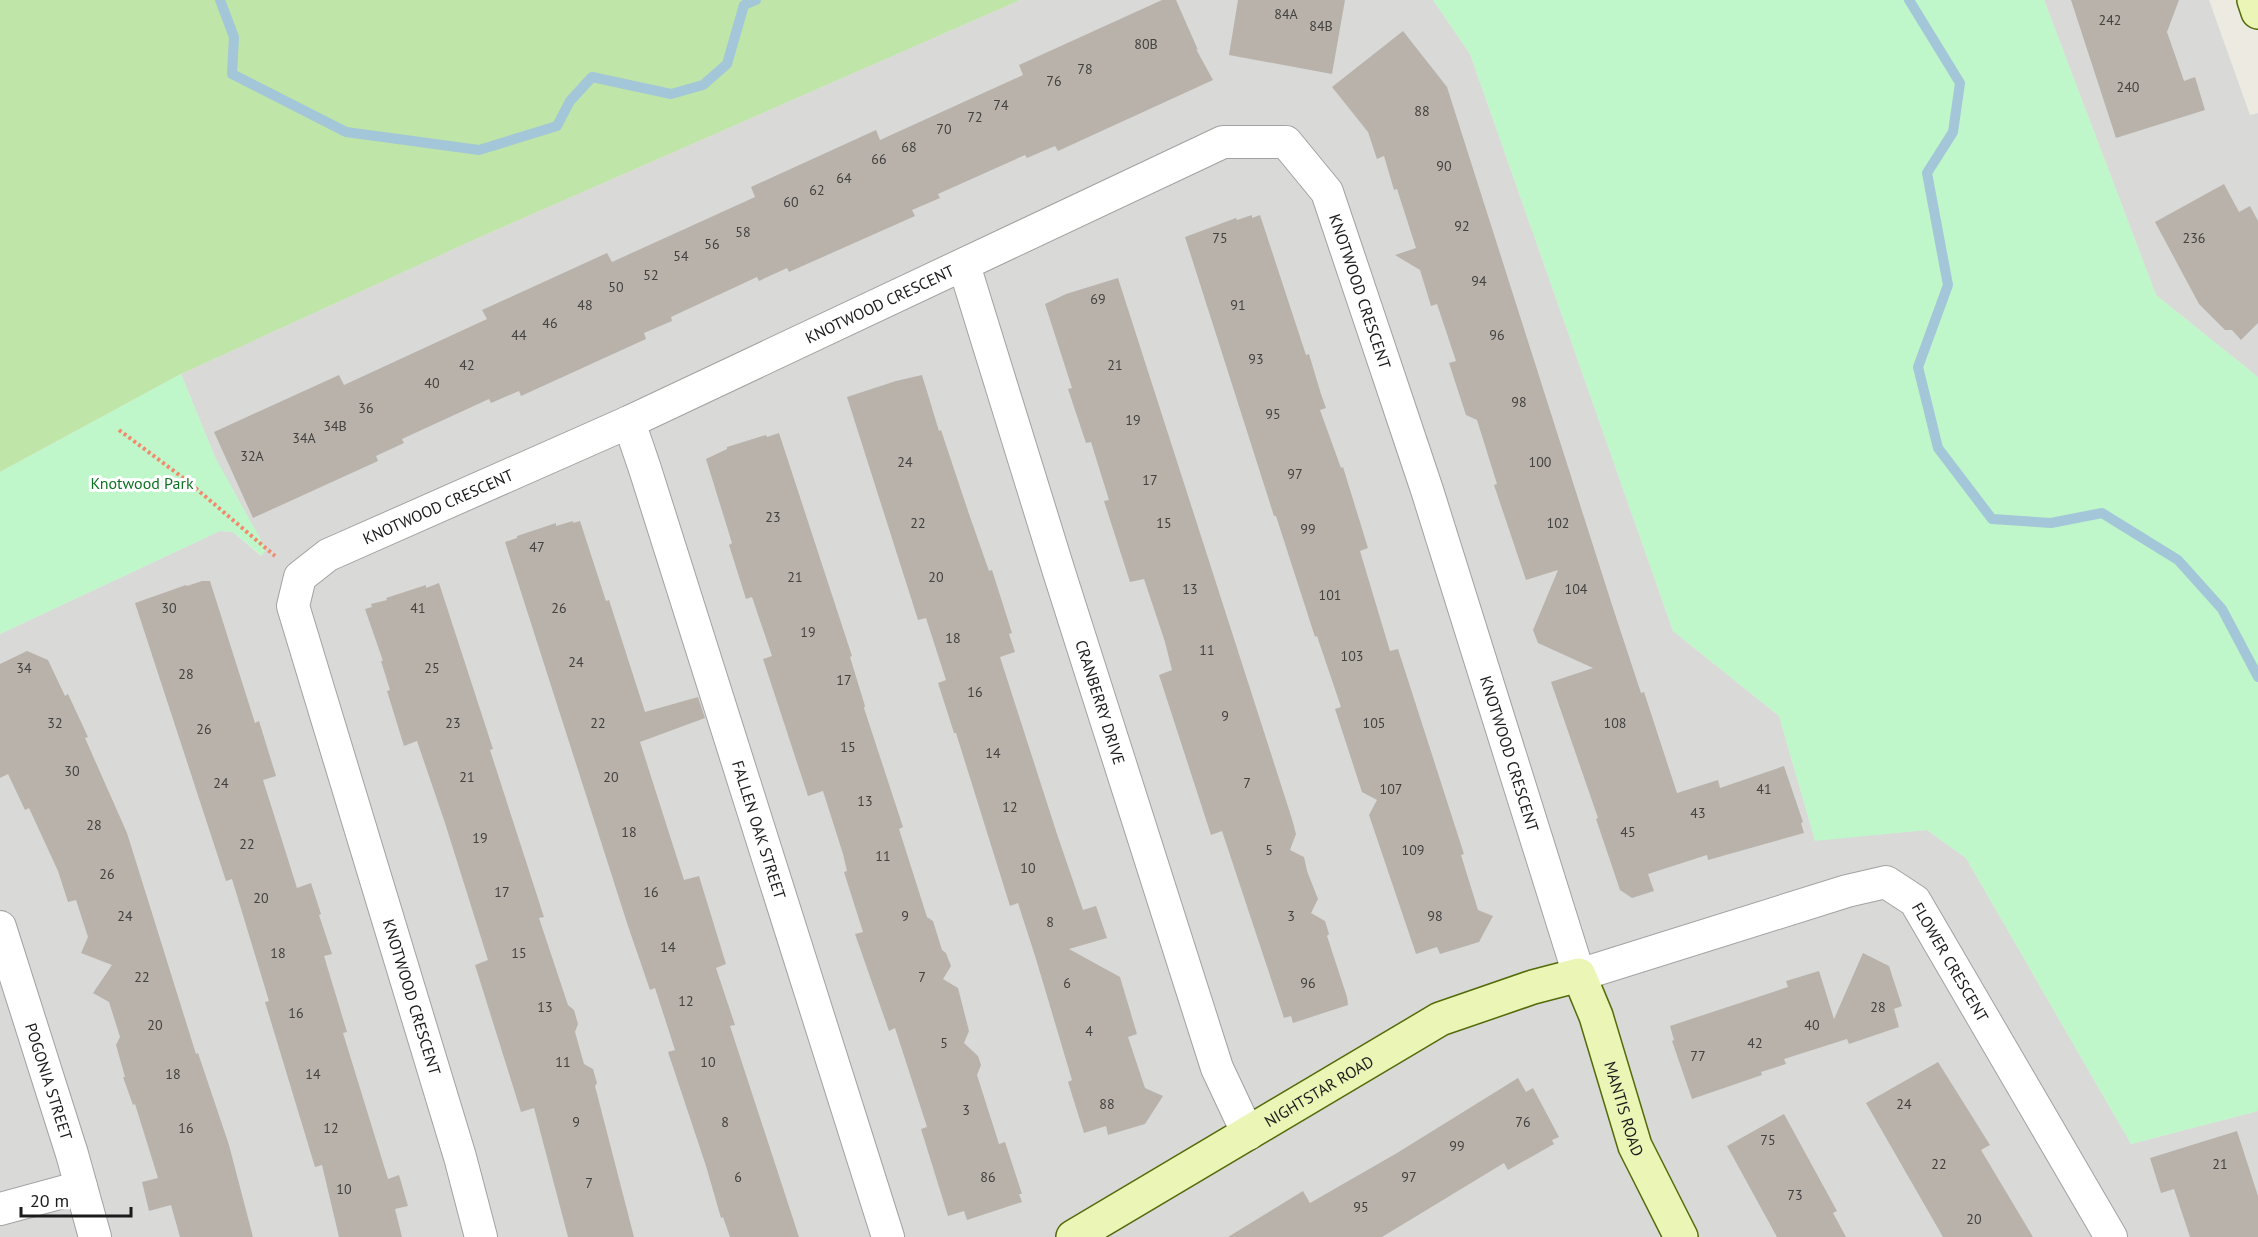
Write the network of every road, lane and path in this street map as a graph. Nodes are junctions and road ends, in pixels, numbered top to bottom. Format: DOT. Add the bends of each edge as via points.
graph roads {
  1 [pos="2254,0"];
  2 [pos="2258,12"];
  3 [pos="964,266"];
  4 [pos="629,422"];
  5 [pos="119,429"];
  6 [pos="266,549"];
  7 [pos="0,927"];
  8 [pos="1579,975"];
  9 [pos="1248,1134"];
  10 [pos="81,1188"];
  11 [pos="0,1209"];
  12 [pos="94,1237"];
  13 [pos="481,1237"];
  14 [pos="888,1237"];
  15 [pos="1074,1237"];
  16 [pos="1681,1237"];
  17 [pos="2111,1237"];
  1 -- 2 [label="street"];
  3 -- 4 [label="street, KNOTWOOD CRESCENT"];
  3 -- 8 [label="street, KNOTWOOD CRESCENT" via="1223,142 1286,142 1327,192 1427,490"];
  3 -- 9 [label="street, CRANBERRY DRIVE" via="1217,1068"];
  4 -- 13 [label="street, KNOTWOOD CRESCENT" via="328,555 300,577 293,606"];
  4 -- 14 [label="street, FALLEN OAK STREET"];
  5 -- 6 [label="path"];
  7 -- 10 [label="street, POGONIA STREET"];
  8 -- 9 [label="street, NIGHTSTAR ROAD" via="1440,1019"];
  8 -- 16 [label="street, MANTIS ROAD" via="1596,1016 1635,1146"];
  8 -- 17 [label="street, FLOWER CRESCENT" via="1886,882 1915,901"];
  9 -- 15 [label="street, NIGHTSTAR ROAD"];
  10 -- 11 [label="street"];
  10 -- 12 [label="street, POGONIA STREET"];
}
